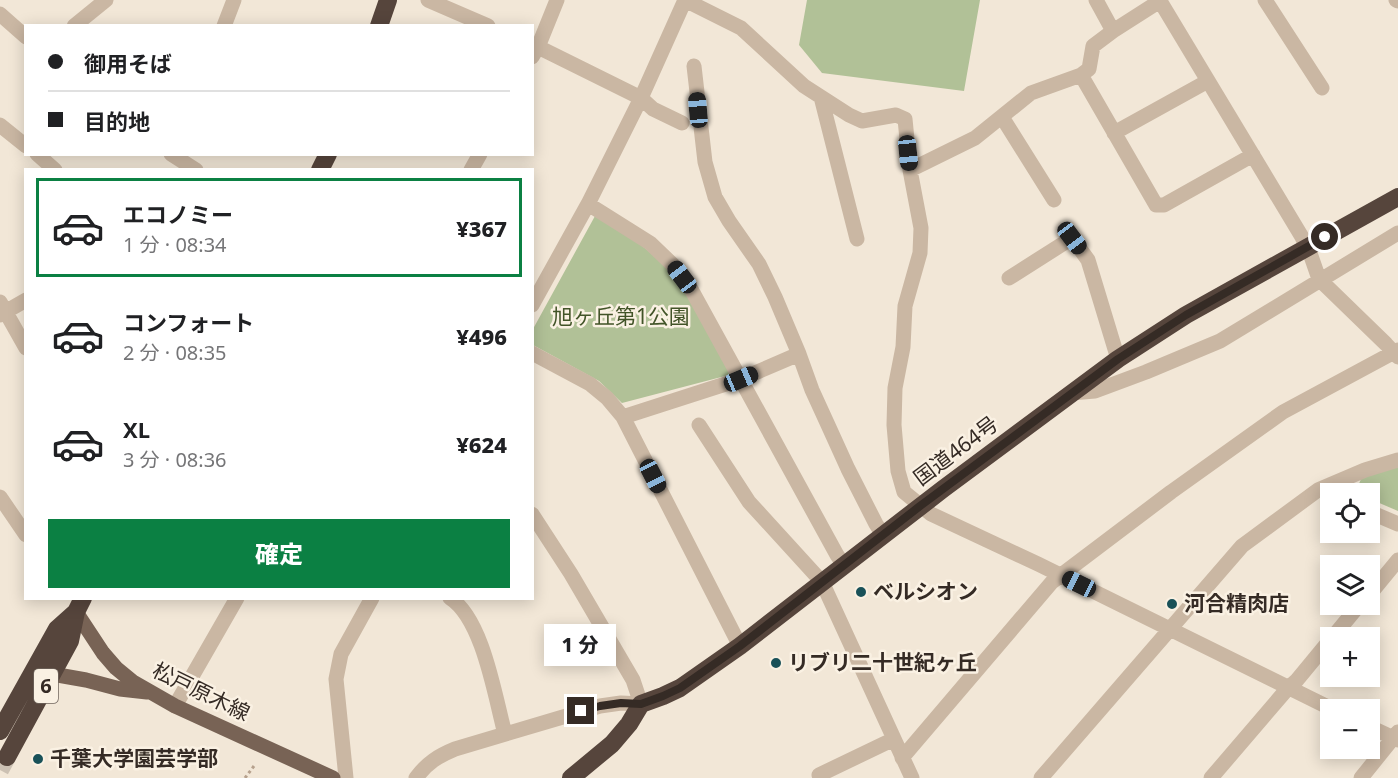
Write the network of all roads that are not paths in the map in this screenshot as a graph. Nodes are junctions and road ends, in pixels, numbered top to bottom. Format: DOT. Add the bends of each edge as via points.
graph roads {
  1 [pos="106,0"];
  2 [pos="234,0"];
  3 [pos="387,0"];
  4 [pos="428,0"];
  5 [pos="558,0"];
  6 [pos="1096,0"];
  7 [pos="1265,0"];
  8 [pos="1161,1"];
  9 [pos="0,14"];
  10 [pos="76,24"];
  11 [pos="225,24"];
  12 [pos="380,24"];
  13 [pos="483,24"];
  14 [pos="1113,31"];
  15 [pos="24,35"];
  16 [pos="534,50"];
  17 [pos="694,66"];
  18 [pos="1081,75"];
  19 [pos="1208,81"];
  20 [pos="1322,88"];
  21 [pos="821,97"];
  22 [pos="641,98"];
  23 [pos="1002,117"];
  24 [pos="682,123"];
  25 [pos="2,129"];
  26 [pos="1114,133"];
  27 [pos="24,145"];
  28 [pos="1252,155"];
  29 [pos="39,156"];
  30 [pos="174,156"];
  31 [pos="53,168"];
  32 [pos="193,168"];
  33 [pos="909,170"];
  34 [pos="1398,197"];
  35 [pos="1054,200"];
  36 [pos="588,204"];
  37 [pos="1398,233"];
  38 [pos="856,239"];
  39 [pos="1307,247"];
  40 [pos="1009,279"];
  41 [pos="1319,279"];
  42 [pos="24,301"];
  43 [pos="534,301"];
  44 [pos="2,309"];
  45 [pos="24,345"];
  46 [pos="1396,353"];
  47 [pos="534,354"];
  48 [pos="799,354"];
  49 [pos="1118,359"];
  50 [pos="741,379"];
  51 [pos="1071,393"];
  52 [pos="623,417"];
  53 [pos="699,425"];
  54 [pos="1398,460"];
  55 [pos="1342,483"];
  56 [pos="1320,496"];
  57 [pos="0,497"];
  58 [pos="920,506"];
  59 [pos="1380,516"];
  60 [pos="534,517"];
  61 [pos="1398,524"];
  62 [pos="24,532"];
  63 [pos="883,535"];
  64 [pos="1398,560"];
  65 [pos="844,565"];
  66 [pos="1060,576"];
  67 [pos="822,582"];
  68 [pos="1380,582"];
  69 [pos="236,600"];
  70 [pos="371,600"];
  71 [pos="453,600"];
  72 [pos="75,603"];
  73 [pos="1351,615"];
  74 [pos="1341,627"];
  75 [pos="1170,629"];
  76 [pos="740,646"];
  77 [pos="1320,652"];
  78 [pos="52,674"];
  79 [pos="1288,688"];
  80 [pos="150,692"];
  81 [pos="1320,703"];
  82 [pos="641,704"];
  83 [pos="176,706"];
  84 [pos="1380,730"];
  85 [pos="0,731"];
  86 [pos="505,734"];
  87 [pos="1396,736"];
  88 [pos="894,739"];
  89 [pos="8,757"];
  90 [pos="902,758"];
  91 [pos="819,775"];
  92 [pos="333,778"];
  93 [pos="346,778"];
  94 [pos="416,778"];
  95 [pos="571,778"];
  96 [pos="912,778"];
  97 [pos="1041,778"];
  98 [pos="1211,778"];
  99 [pos="1360,778"];
  1 -- 10 [label="street"];
  2 -- 11 [label="street"];
  3 -- 12 [label="highway"];
  4 -- 13 [label="street"];
  5 -- 16 [label="street"];
  6 -- 14 [label="street"];
  7 -- 20 [label="street"];
  8 -- 14 [label="street"];
  8 -- 19 [label="street"];
  9 -- 15 [label="street"];
  14 -- 18 [label="street" via="1093,46 1089,69"];
  16 -- 22 [label="street"];
  17 -- 48 [label="street" via="705,162 715,197 759,264"];
  18 -- 23 [label="street" via="1031,93"];
  18 -- 26 [label="street"];
  19 -- 26 [label="street"];
  19 -- 28 [label="street"];
  21 -- 22 [label="street" via="741,28 685,0"];
  21 -- 33 [label="street" via="862,121 896,116 904,119"];
  21 -- 38 [label="street"];
  22 -- 24 [label="street" via="653,109"];
  22 -- 36 [label="street"];
  23 -- 33 [label="street" via="975,138"];
  23 -- 35 [label="street"];
  25 -- 27 [label="street"];
  26 -- 28 [label="street" via="1156,205 1164,205"];
  28 -- 39 [label="street"];
  29 -- 31 [label="street"];
  30 -- 32 [label="street"];
  33 -- 58 [label="street" via="921,228 920,253 904,306 894,425 904,492"];
  34 -- 39 [label="highway, 国道464号"];
  36 -- 43 [label="street"];
  36 -- 50 [label="street" via="650,243 673,265 691,289"];
  37 -- 41 [label="street"];
  39 -- 41 [label="street"];
  39 -- 49 [label="highway, 国道464号" via="1186,315"];
  40 -- 49 [label="street" via="1072,238 1088,260"];
  41 -- 46 [label="street"];
  41 -- 51 [label="street" via="1220,340 1095,391"];
  42 -- 44 [label="street"];
  44 -- 45 [label="street"];
  46 -- 66 [label="street" via="1283,412"];
  47 -- 52 [label="street" via="590,384"];
  48 -- 50 [label="street"];
  48 -- 63 [label="street" via="848,469"];
  49 -- 51 [label="highway, 国道464号"];
  50 -- 52 [label="street"];
  50 -- 65 [label="street"];
  51 -- 58 [label="highway, 国道464号"];
  52 -- 76 [label="street"];
  53 -- 67 [label="street" via="748,502"];
  54 -- 55 [label="street" via="1365,470"];
  56 -- 75 [label="street" via="1242,546"];
  57 -- 62 [label="street"];
  58 -- 63 [label="highway, 国道464号"];
  58 -- 66 [label="street"];
  59 -- 61 [label="street"];
  60 -- 82 [label="street" via="633,680"];
  63 -- 65 [label="highway, 国道464号"];
  64 -- 68 [label="street"];
  65 -- 67 [label="highway, 国道464号"];
  66 -- 75 [label="street"];
  66 -- 90 [label="street"];
  67 -- 76 [label="highway, 国道464号"];
  67 -- 88 [label="street"];
  69 -- 83 [label="street"];
  70 -- 93 [label="street" via="341,654 336,679"];
  71 -- 86 [label="street" via="460,605 483,646"];
  72 -- 78 [label="highway, 6" via="70,641"];
  72 -- 80 [label="main road, 松戸原木線" via="92,638 116,668"];
  72 -- 85 [label="highway, 6"];
  73 -- 74 [label="street"];
  75 -- 79 [label="street"];
  75 -- 97 [label="street"];
  76 -- 82 [label="highway, 国道464号" via="680,688"];
  77 -- 79 [label="street"];
  78 -- 80 [label="main road"];
  78 -- 89 [label="highway, 6"];
  79 -- 81 [label="street"];
  79 -- 98 [label="street"];
  80 -- 83 [label="main road, 松戸原木線"];
  82 -- 86 [label="street" via="600,706"];
  82 -- 95 [label="highway" via="612,744"];
  83 -- 92 [label="main road, 松戸原木線"];
  84 -- 87 [label="street"];
  86 -- 94 [label="street" via="436,757"];
  87 -- 99 [label="street"];
  88 -- 90 [label="street"];
  88 -- 91 [label="street"];
  90 -- 96 [label="street"];
}
